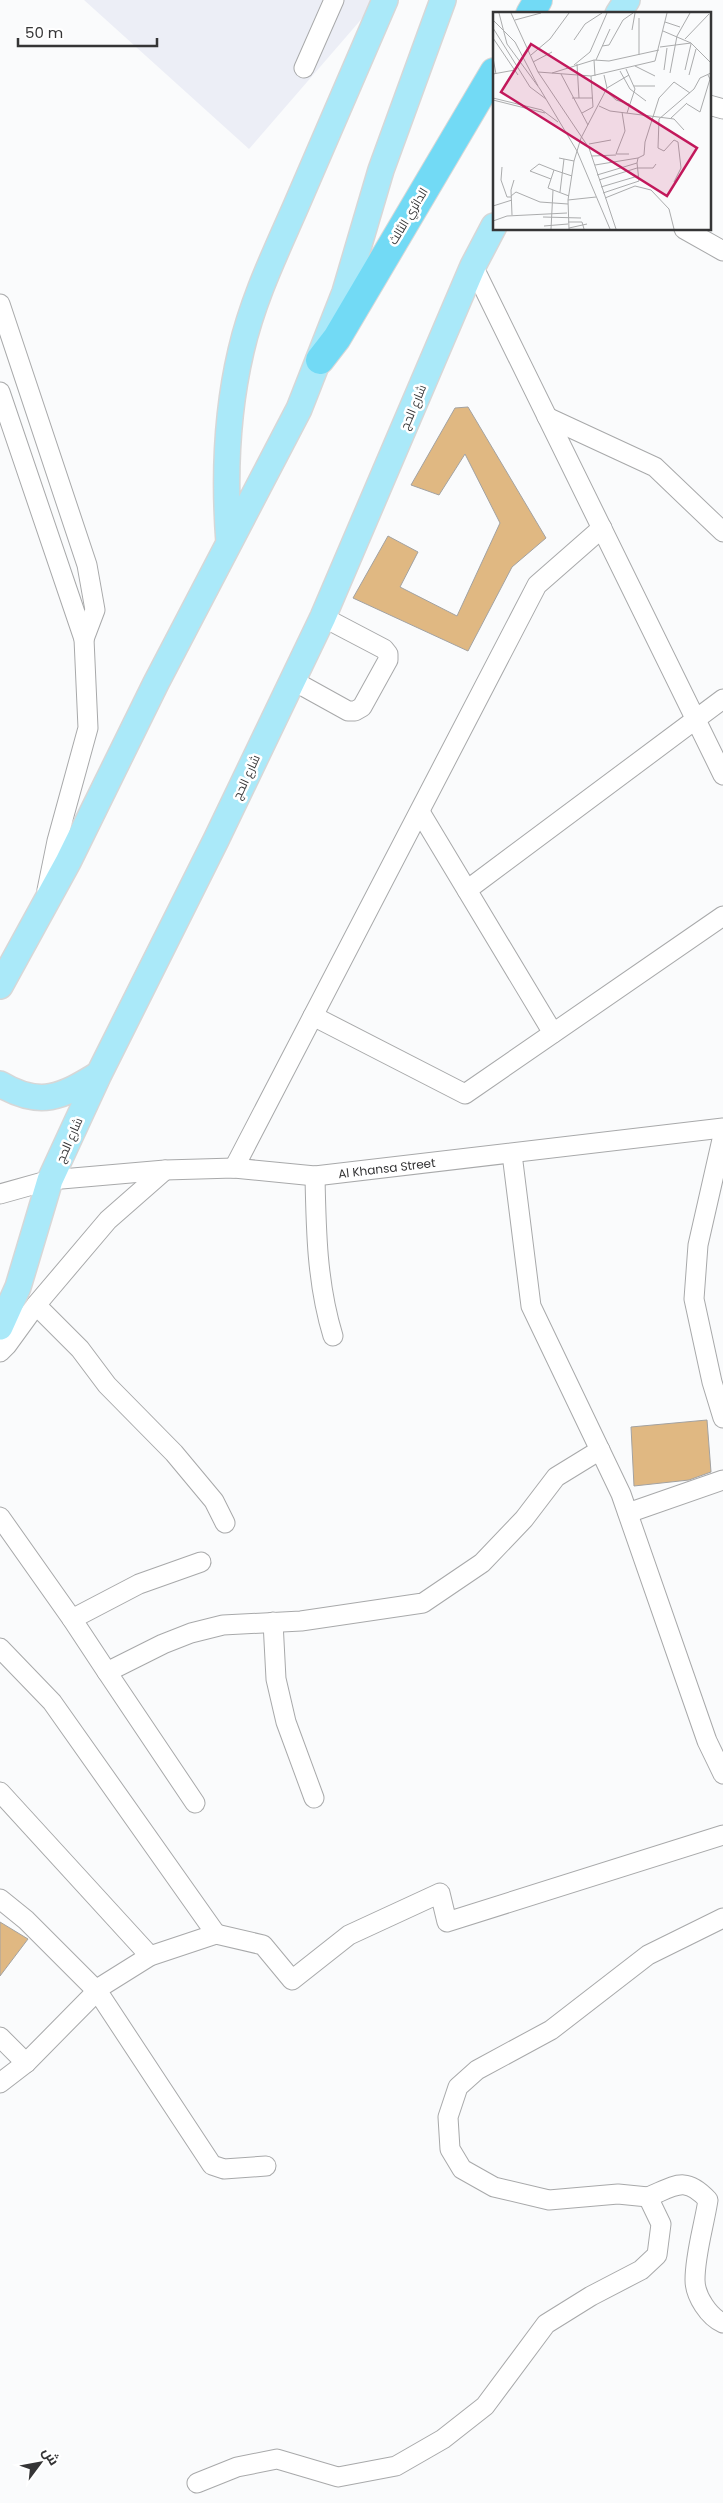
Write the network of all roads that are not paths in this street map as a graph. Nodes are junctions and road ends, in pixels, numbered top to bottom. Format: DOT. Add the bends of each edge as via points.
graph roads {
  1 [pos="334,0"];
  2 [pos="385,0"];
  3 [pos="443,0"];
  4 [pos="538,0"];
  5 [pos="626,0"];
  6 [pos="531,12"];
  7 [pos="619,12"];
  8 [pos="304,68"];
  9 [pos="493,74"];
  10 [pos="710,105"];
  11 [pos="723,109"];
  12 [pos="493,228"];
  13 [pos="686,230"];
  14 [pos="723,251"];
  15 [pos="473,266"];
  16 [pos="0,304"];
  17 [pos="320,360"];
  18 [pos="0,392"];
  19 [pos="547,417"];
  20 [pos="602,528"];
  21 [pos="723,532"];
  22 [pos="229,543"];
  23 [pos="323,617"];
  24 [pos="84,639"];
  25 [pos="292,680"];
  26 [pos="723,699"];
  27 [pos="695,719"];
  28 [pos="723,775"];
  29 [pos="420,812"];
  30 [pos="467,890"];
  31 [pos="44,905"];
  32 [pos="723,916"];
  33 [pos="0,986"];
  34 [pos="314,1016"];
  35 [pos="552,1033"];
  36 [pos="98,1074"];
  37 [pos="0,1084"];
  38 [pos="723,1128"];
  39 [pos="723,1135"];
  40 [pos="512,1154"];
  41 [pos="234,1168"];
  42 [pos="165,1170"];
  43 [pos="315,1176"];
  44 [pos="50,1180"];
  45 [pos="0,1194"];
  46 [pos="36,1305"];
  47 [pos="0,1326"];
  48 [pos="333,1336"];
  49 [pos="0,1352"];
  50 [pos="723,1418"];
  51 [pos="600,1450"];
  52 [pos="723,1480"];
  53 [pos="628,1513"];
  54 [pos="0,1517"];
  55 [pos="226,1523"];
  56 [pos="202,1562"];
  57 [pos="72,1619"];
  58 [pos="273,1622"];
  59 [pos="0,1648"];
  60 [pos="106,1672"];
  61 [pos="723,1774"];
  62 [pos="0,1792"];
  63 [pos="314,1798"];
  64 [pos="195,1802"];
  65 [pos="723,1835"];
  66 [pos="0,1898"];
  67 [pos="723,1918"];
  68 [pos="216,1934"];
  69 [pos="150,1956"];
  70 [pos="98,1992"];
  71 [pos="0,2037"];
  72 [pos="26,2063"];
  73 [pos="0,2083"];
  74 [pos="266,2166"];
  75 [pos="648,2197"];
  76 [pos="723,2324"];
  77 [pos="197,2483"];
  1 -- 8 [label="street"];
  2 -- 22 [label="main road" via="275,251 250,317 235,377 229,420 225,482"];
  3 -- 17 [label="main road" via="401,109 358,252"];
  4 -- 6 [label="highway"];
  5 -- 7 [label="main road"];
  9 -- 17 [label="highway, الدائري الثالث" via="337,338"];
  10 -- 11 [label="street"];
  12 -- 15 [label="main road, شارع الحج"];
  13 -- 14 [label="street"];
  15 -- 19 [label="street"];
  15 -- 23 [label="main road, شارع الحج"];
  16 -- 24 [label="street" via="87,565 95,610"];
  17 -- 22 [label="main road" via="299,409"];
  18 -- 24 [label="street"];
  19 -- 20 [label="street"];
  19 -- 21 [label="street" via="655,468"];
  20 -- 27 [label="street"];
  20 -- 29 [label="street" via="537,585"];
  22 -- 31 [label="main road"];
  23 -- 25 [label="main road, شارع الحج"];
  23 -- 25 [label="street" via="384,649 388,660 362,707 355,711 348,712"];
  24 -- 31 [label="street" via="88,728 57,842"];
  25 -- 36 [label="main road, شارع الحج"];
  26 -- 27 [label="street"];
  27 -- 28 [label="street"];
  27 -- 30 [label="street"];
  29 -- 30 [label="street"];
  29 -- 34 [label="street"];
  30 -- 35 [label="street"];
  31 -- 33 [label="main road"];
  32 -- 35 [label="street"];
  34 -- 35 [label="street" via="465,1094"];
  34 -- 41 [label="street"];
  36 -- 37 [label="main road" via="73,1090 35,1098 17,1094"];
  36 -- 44 [label="main road, شارع الحج"];
  38 -- 40 [label="street, Al Khansa Street"];
  39 -- 50 [label="street" via="698,1245 694,1299"];
  40 -- 43 [label="street, Al Khansa Street"];
  40 -- 51 [label="street" via="531,1306"];
  41 -- 42 [label="street, Al Khansa Street"];
  41 -- 43 [label="street, Al Khansa Street"];
  42 -- 44 [label="street, Al Khansa Street"];
  42 -- 46 [label="street" via="108,1220"];
  43 -- 48 [label="street" via="316,1229 324,1308"];
  44 -- 45 [label="street, Al Khansa Street"];
  44 -- 47 [label="main road, شارع الحج" via="18,1287"];
  46 -- 49 [label="street" via="8,1346"];
  46 -- 55 [label="street" via="80,1349 107,1385 174,1452 214,1501"];
  51 -- 53 [label="street"];
  51 -- 58 [label="street" via="556,1477 482,1563 423,1603"];
  52 -- 53 [label="street"];
  53 -- 61 [label="street" via="707,1741"];
  54 -- 57 [label="street"];
  56 -- 57 [label="street" via="139,1584"];
  57 -- 60 [label="street"];
  58 -- 60 [label="street" via="223,1625 191,1633"];
  58 -- 63 [label="street" via="276,1679 286,1722"];
  59 -- 68 [label="street" via="52,1702"];
  60 -- 64 [label="street"];
  62 -- 69 [label="street"];
  65 -- 68 [label="street" via="447,1922 440,1893 349,1935 292,1980 263,1945"];
  66 -- 70 [label="street"];
  67 -- 75 [label="street" via="648,1955 551,2030 477,2070 458,2087 448,2117 450,2149 462,2169 494,2187 549,2200 618,2194"];
  68 -- 69 [label="street"];
  69 -- 70 [label="street"];
  70 -- 72 [label="street"];
  70 -- 74 [label="street" via="212,2165 224,2169"];
  71 -- 72 [label="street"];
  72 -- 73 [label="street"];
  75 -- 76 [label="street" via="679,2184 696,2187 708,2200 695,2282 700,2298 713,2319"];
  75 -- 77 [label="street" via="661,2224 658,2255 641,2270 546,2324 485,2406 443,2439 396,2466 338,2477 277,2459 237,2467"];
}
